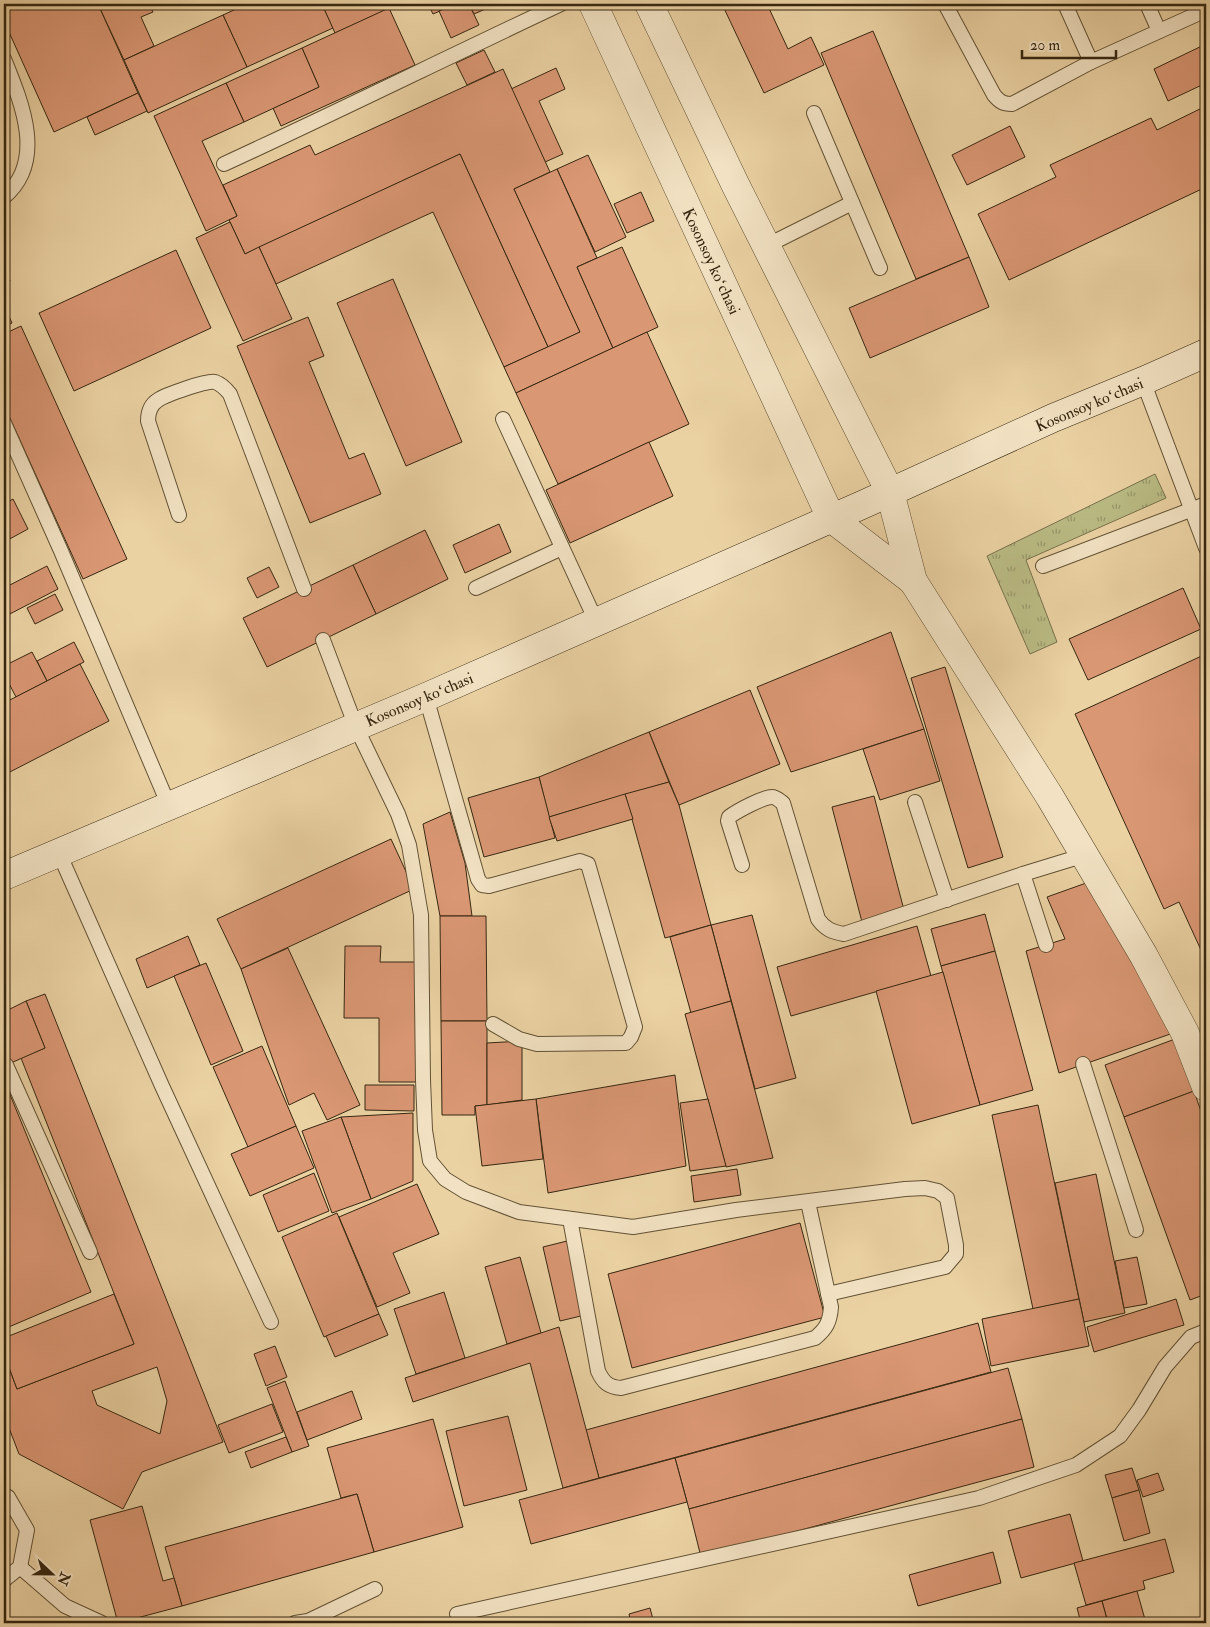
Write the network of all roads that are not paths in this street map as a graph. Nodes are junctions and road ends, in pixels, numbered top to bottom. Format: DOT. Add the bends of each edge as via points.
graph roads {
  1 [pos="561,4"];
  2 [pos="593,4"];
  3 [pos="649,4"];
  4 [pos="945,4"];
  5 [pos="1065,4"];
  6 [pos="1147,4"];
  7 [pos="1206,10"];
  8 [pos="1159,31"];
  9 [pos="4,59"];
  10 [pos="1091,62"];
  11 [pos="814,113"];
  12 [pos="224,164"];
  13 [pos="4,197"];
  14 [pos="852,203"];
  15 [pos="766,246"];
  16 [pos="880,268"];
  17 [pos="1206,352"];
  18 [pos="1143,381"];
  19 [pos="503,419"];
  20 [pos="4,423"];
  21 [pos="890,492"];
  22 [pos="1206,504"];
  23 [pos="1191,510"];
  24 [pos="179,515"];
  25 [pos="832,518"];
  26 [pos="562,548"];
  27 [pos="1206,548"];
  28 [pos="1043,566"];
  29 [pos="912,581"];
  30 [pos="476,588"];
  31 [pos="304,589"];
  32 [pos="596,621"];
  33 [pos="323,640"];
  34 [pos="426,697"];
  35 [pos="356,726"];
  36 [pos="915,802"];
  37 [pos="169,806"];
  38 [pos="59,853"];
  39 [pos="1085,855"];
  40 [pos="742,865"];
  41 [pos="1023,874"];
  42 [pos="4,876"];
  43 [pos="947,900"];
  44 [pos="1046,945"];
  45 [pos="493,1024"];
  46 [pos="6,1064"];
  47 [pos="1083,1064"];
  48 [pos="1206,1087"];
  49 [pos="808,1202"];
  50 [pos="570,1219"];
  51 [pos="1136,1230"];
  52 [pos="90,1252"];
  53 [pos="828,1294"];
  54 [pos="271,1322"];
  55 [pos="1206,1330"];
  56 [pos="4,1496"];
  57 [pos="20,1567"];
  58 [pos="4,1580"];
  59 [pos="375,1589"];
  60 [pos="457,1614"];
  61 [pos="102,1623"];
  62 [pos="295,1623"];
  1 -- 12 [label="lane"];
  2 -- 25 [label="street, Kosonsoy koʻchasi"];
  3 -- 15 [label="street"];
  4 -- 10 [label="lane" via="999,102 1012,104"];
  5 -- 10 [label="lane"];
  6 -- 8 [label="lane"];
  7 -- 8 [label="lane"];
  8 -- 10 [label="lane"];
  9 -- 13 [label="lane" via="26,120 27,154 20,179"];
  11 -- 14 [label="lane"];
  14 -- 15 [label="lane"];
  14 -- 16 [label="lane"];
  15 -- 21 [label="street"];
  17 -- 18 [label="street, Kosonsoy koʻchasi"];
  18 -- 21 [label="street, Kosonsoy koʻchasi"];
  18 -- 23 [label="lane"];
  19 -- 26 [label="lane"];
  20 -- 37 [label="lane"];
  21 -- 25 [label="street, Kosonsoy koʻchasi"];
  21 -- 29 [label="street"];
  22 -- 23 [label="lane"];
  23 -- 27 [label="lane"];
  23 -- 28 [label="lane"];
  24 -- 31 [label="lane" via="148,414 158,399 204,382 213,382 230,394"];
  25 -- 29 [label="street"];
  25 -- 32 [label="street, Kosonsoy koʻchasi"];
  26 -- 30 [label="lane"];
  26 -- 32 [label="lane"];
  29 -- 39 [label="street"];
  32 -- 34 [label="street, Kosonsoy koʻchasi"];
  33 -- 35 [label="lane"];
  34 -- 35 [label="street, Kosonsoy koʻchasi"];
  34 -- 45 [label="lane" via="478,878 488,886 580,861 588,864 635,1027 626,1043 538,1044 519,1039"];
  35 -- 37 [label="street, Kosonsoy koʻchasi"];
  35 -- 50 [label="lane" via="398,814 415,875 421,915 423,1080 430,1161 445,1179 466,1192 519,1212"];
  36 -- 43 [label="lane"];
  37 -- 38 [label="street, Kosonsoy koʻchasi"];
  38 -- 42 [label="street, Kosonsoy koʻchasi"];
  38 -- 54 [label="lane"];
  39 -- 41 [label="lane"];
  39 -- 48 [label="street" via="1180,1024"];
  40 -- 43 [label="lane" via="729,817 772,797 783,803 818,919 833,932 844,934"];
  41 -- 43 [label="lane"];
  41 -- 44 [label="lane"];
  46 -- 52 [label="lane"];
  47 -- 51 [label="lane"];
  49 -- 50 [label="lane" via="736,1210 633,1228"];
  49 -- 53 [label="lane"];
  49 -- 53 [label="lane" via="925,1188 938,1191 947,1198 956,1254 945,1267"];
  50 -- 53 [label="lane" via="598,1371 607,1385 621,1388 815,1338 825,1330 830,1319"];
  55 -- 60 [label="lane" via="1191,1337 1166,1367 1120,1436 1076,1465 979,1498"];
  56 -- 57 [label="lane" via="8,1497 27,1530"];
  57 -- 58 [label="lane"];
  57 -- 61 [label="lane" via="65,1606"];
  59 -- 62 [label="lane" via="308,1621"];
}
